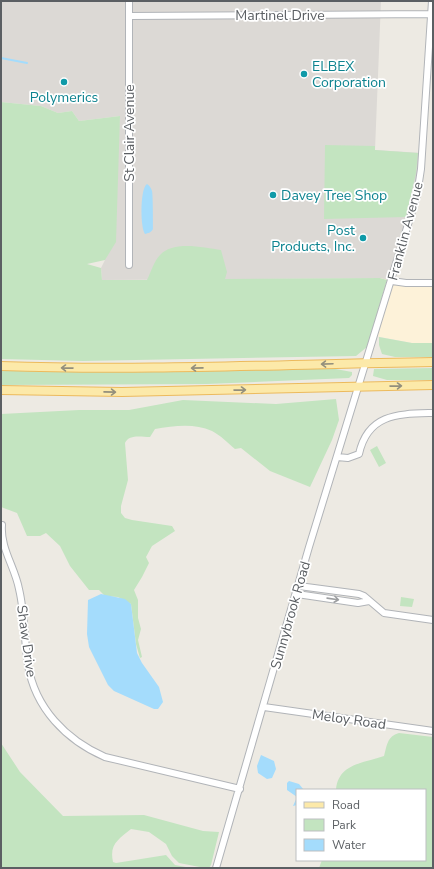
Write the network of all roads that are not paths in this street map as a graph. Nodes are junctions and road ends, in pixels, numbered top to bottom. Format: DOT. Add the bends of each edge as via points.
graph roads {
  1 [pos="129,1"];
  2 [pos="432,1"];
  3 [pos="431,14"];
  4 [pos="129,16"];
  5 [pos="129,266"];
  6 [pos="392,281"];
  7 [pos="433,283"];
  8 [pos="366,362"];
  9 [pos="433,362"];
  10 [pos="1,366"];
  11 [pos="433,385"];
  12 [pos="358,386"];
  13 [pos="1,390"];
  14 [pos="433,413"];
  15 [pos="337,457"];
  16 [pos="2,525"];
  17 [pos="299,586"];
  18 [pos="297,594"];
  19 [pos="369,600"];
  20 [pos="433,620"];
  21 [pos="264,707"];
  22 [pos="433,731"];
  23 [pos="240,789"];
  24 [pos="216,868"];
  1 -- 4 [label="street, St Clair Avenue"];
  2 -- 3 [label="street, Franklin Avenue"];
  3 -- 4 [label="street, Martinel Drive"];
  3 -- 6 [label="street, Franklin Avenue" via="420,184"];
  4 -- 5 [label="street, St Clair Avenue"];
  6 -- 7 [label="street"];
  6 -- 8 [label="street, Franklin Avenue"];
  8 -- 9 [label="main road"];
  8 -- 10 [label="main road, one-way" via="93,369"];
  8 -- 12 [label="street, Sunnybrook Road"];
  12 -- 11 [label="main road, one-way"];
  13 -- 12 [label="main road, one-way" via="122,392"];
  12 -- 15 [label="street, Sunnybrook Road"];
  14 -- 15 [label="street" via="386,417 368,432 359,454 351,458"];
  15 -- 17 [label="street, Sunnybrook Road"];
  16 -- 23 [label="street, Shaw Drive" via="3,543 20,593 30,674 40,699 59,726 78,744 105,757"];
  17 -- 18 [label="street, Sunnybrook Road"];
  17 -- 19 [label="street" via="358,594"];
  18 -- 19 [label="street, one-way" via="358,602"];
  18 -- 21 [label="street, Sunnybrook Road"];
  19 -- 20 [label="street" via="384,613"];
  21 -- 22 [label="street, Meloy Road"];
  21 -- 23 [label="street, Sunnybrook Road"];
  23 -- 24 [label="street, Sunnybrook Road"];
}
